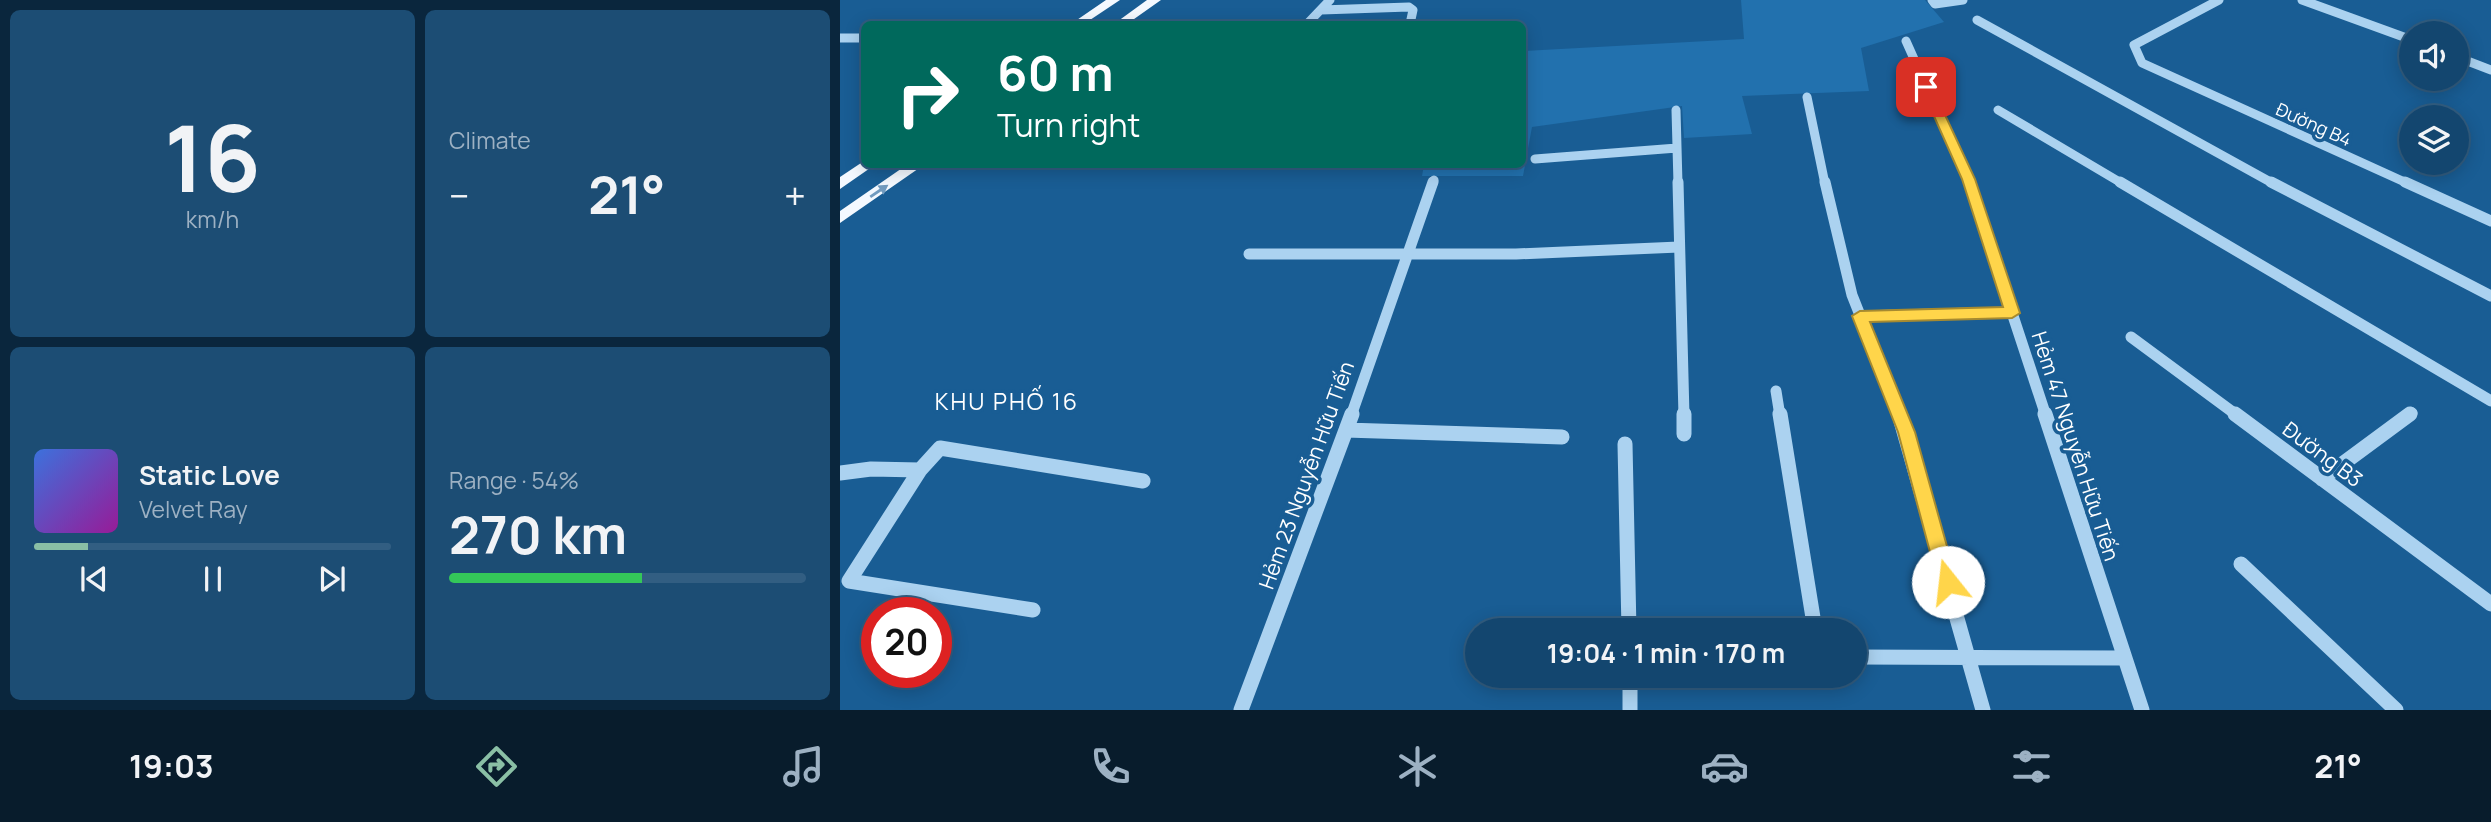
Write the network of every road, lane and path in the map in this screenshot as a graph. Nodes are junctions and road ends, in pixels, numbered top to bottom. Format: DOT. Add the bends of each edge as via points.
graph roads {
  1 [pos="1114,0"];
  2 [pos="1155,0"];
  3 [pos="1330,0"];
  4 [pos="1932,0"];
  5 [pos="1964,0"];
  6 [pos="2219,0"];
  7 [pos="2302,0"];
  8 [pos="1321,10"];
  9 [pos="1977,20"];
  10 [pos="1082,21"];
  11 [pos="1124,21"];
  12 [pos="1310,21"];
  13 [pos="1410,21"];
  14 [pos="2399,35"];
  15 [pos="840,38"];
  16 [pos="861,38"];
  17 [pos="1906,41"];
  18 [pos="2134,45"];
  19 [pos="2469,62"];
  20 [pos="2491,70"];
  21 [pos="1807,96"];
  22 [pos="1676,110"];
  23 [pos="1998,110"];
  24 [pos="1677,148"];
  25 [pos="1535,159"];
  26 [pos="863,168"];
  27 [pos="912,168"];
  28 [pos="1434,180"];
  29 [pos="840,184"];
  30 [pos="840,218"];
  31 [pos="2491,221"];
  32 [pos="1679,247"];
  33 [pos="1249,254"];
  34 [pos="1408,255"];
  35 [pos="2491,296"];
  36 [pos="2012,313"];
  37 [pos="1860,316"];
  38 [pos="2131,337"];
  39 [pos="1776,391"];
  40 [pos="2491,401"];
  41 [pos="2412,413"];
  42 [pos="1346,430"];
  43 [pos="1684,434"];
  44 [pos="1562,437"];
  45 [pos="1625,444"];
  46 [pos="920,470"];
  47 [pos="840,473"];
  48 [pos="2322,479"];
  49 [pos="1143,481"];
  50 [pos="2241,564"];
  51 [pos="2491,604"];
  52 [pos="1032,610"];
  53 [pos="1629,618"];
  54 [pos="1813,618"];
  55 [pos="1867,657"];
  56 [pos="1969,657"];
  57 [pos="2123,658"];
  58 [pos="1630,688"];
  59 [pos="1241,710"];
  60 [pos="1630,710"];
  61 [pos="1983,710"];
  62 [pos="2143,710"];
  63 [pos="2396,710"];
  1 -- 10 [label="main road"];
  2 -- 11 [label="main road"];
  3 -- 8 [label="street"];
  4 -- 5 [label="street" via="1936,4"];
  6 -- 18 [label="street"];
  7 -- 14 [label="street"];
  8 -- 12 [label="street"];
  8 -- 13 [label="street" via="1412,7"];
  9 -- 35 [label="street" via="2304,200"];
  15 -- 16 [label="street"];
  17 -- 36 [label="street, Hẻm 47 Nguyễn Hữu Tiến" via="1968,179"];
  18 -- 31 [label="street, Đường B4" via="2143,63"];
  19 -- 20 [label="street"];
  21 -- 37 [label="street" via="1838,244"];
  22 -- 24 [label="street"];
  23 -- 40 [label="street"];
  24 -- 25 [label="street"];
  24 -- 32 [label="street"];
  26 -- 29 [label="main road"];
  30 -- 27 [label="main road, one-way"];
  28 -- 34 [label="street, Hẻm 23 Nguyễn Hữu Tiến"];
  32 -- 34 [label="street"];
  32 -- 43 [label="street"];
  33 -- 34 [label="street"];
  34 -- 42 [label="street, Hẻm 23 Nguyễn Hữu Tiến"];
  36 -- 37 [label="street"];
  36 -- 57 [label="street, Hẻm 47 Nguyễn Hữu Tiến"];
  37 -- 56 [label="street" via="1906,432"];
  38 -- 48 [label="street, Đường B3"];
  39 -- 54 [label="street"];
  41 -- 48 [label="street"];
  42 -- 44 [label="street"];
  42 -- 59 [label="street, Hẻm 23 Nguyễn Hữu Tiến"];
  45 -- 53 [label="street"];
  46 -- 47 [label="street"];
  46 -- 49 [label="street" via="940,448"];
  46 -- 52 [label="street" via="849,581"];
  48 -- 51 [label="street, Đường B3"];
  50 -- 63 [label="street"];
  55 -- 56 [label="street"];
  56 -- 57 [label="street"];
  56 -- 61 [label="street"];
  57 -- 62 [label="street, Hẻm 47 Nguyễn Hữu Tiến"];
  58 -- 60 [label="street"];
}
